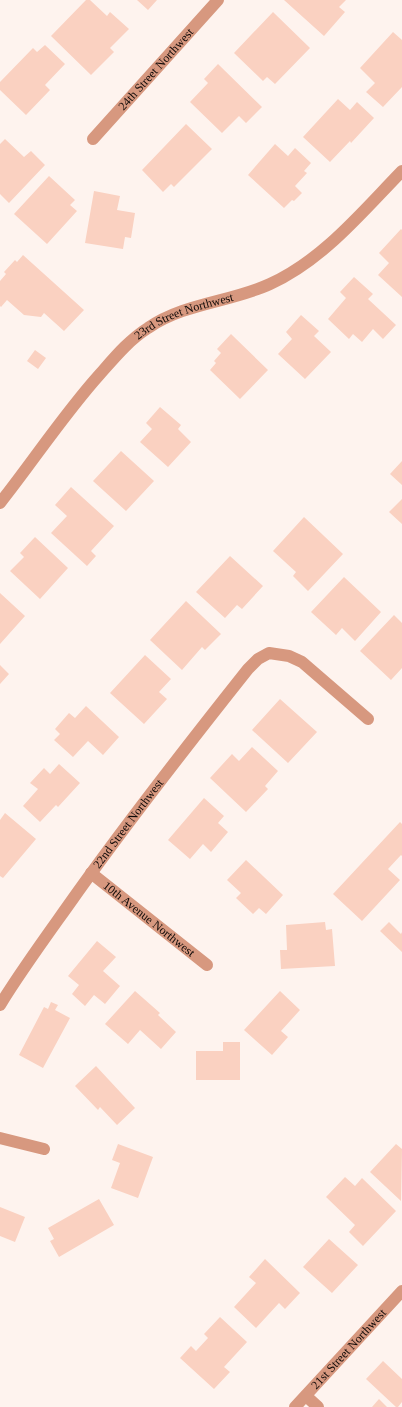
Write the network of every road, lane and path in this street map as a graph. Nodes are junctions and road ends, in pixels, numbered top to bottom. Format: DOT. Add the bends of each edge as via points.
graph roads {
  1 [pos="218,0"];
  2 [pos="93,139"];
  3 [pos="402,171"];
  4 [pos="0,503"];
  5 [pos="368,718"];
  6 [pos="91,873"];
  7 [pos="206,965"];
  8 [pos="0,1005"];
  9 [pos="0,1138"];
  10 [pos="44,1149"];
  11 [pos="402,1291"];
  12 [pos="306,1396"];
  13 [pos="295,1407"];
  14 [pos="318,1407"];
  1 -- 2 [label="street, 24th Street Northwest"];
  3 -- 4 [label="street, 23rd Street Northwest" via="321,252 292,273 241,296 175,314 136,336 89,386"];
  5 -- 6 [label="street, 22nd Street Northwest" via="302,662 289,656 269,653 258,659 168,770"];
  6 -- 7 [label="street, 10th Avenue Northwest"];
  6 -- 8 [label="street, 22nd Street Northwest"];
  9 -- 10 [label="street"];
  11 -- 12 [label="street, 21st Street Northwest"];
  12 -- 13 [label="street, 21st Street Northwest"];
  12 -- 14 [label="street"];
}
